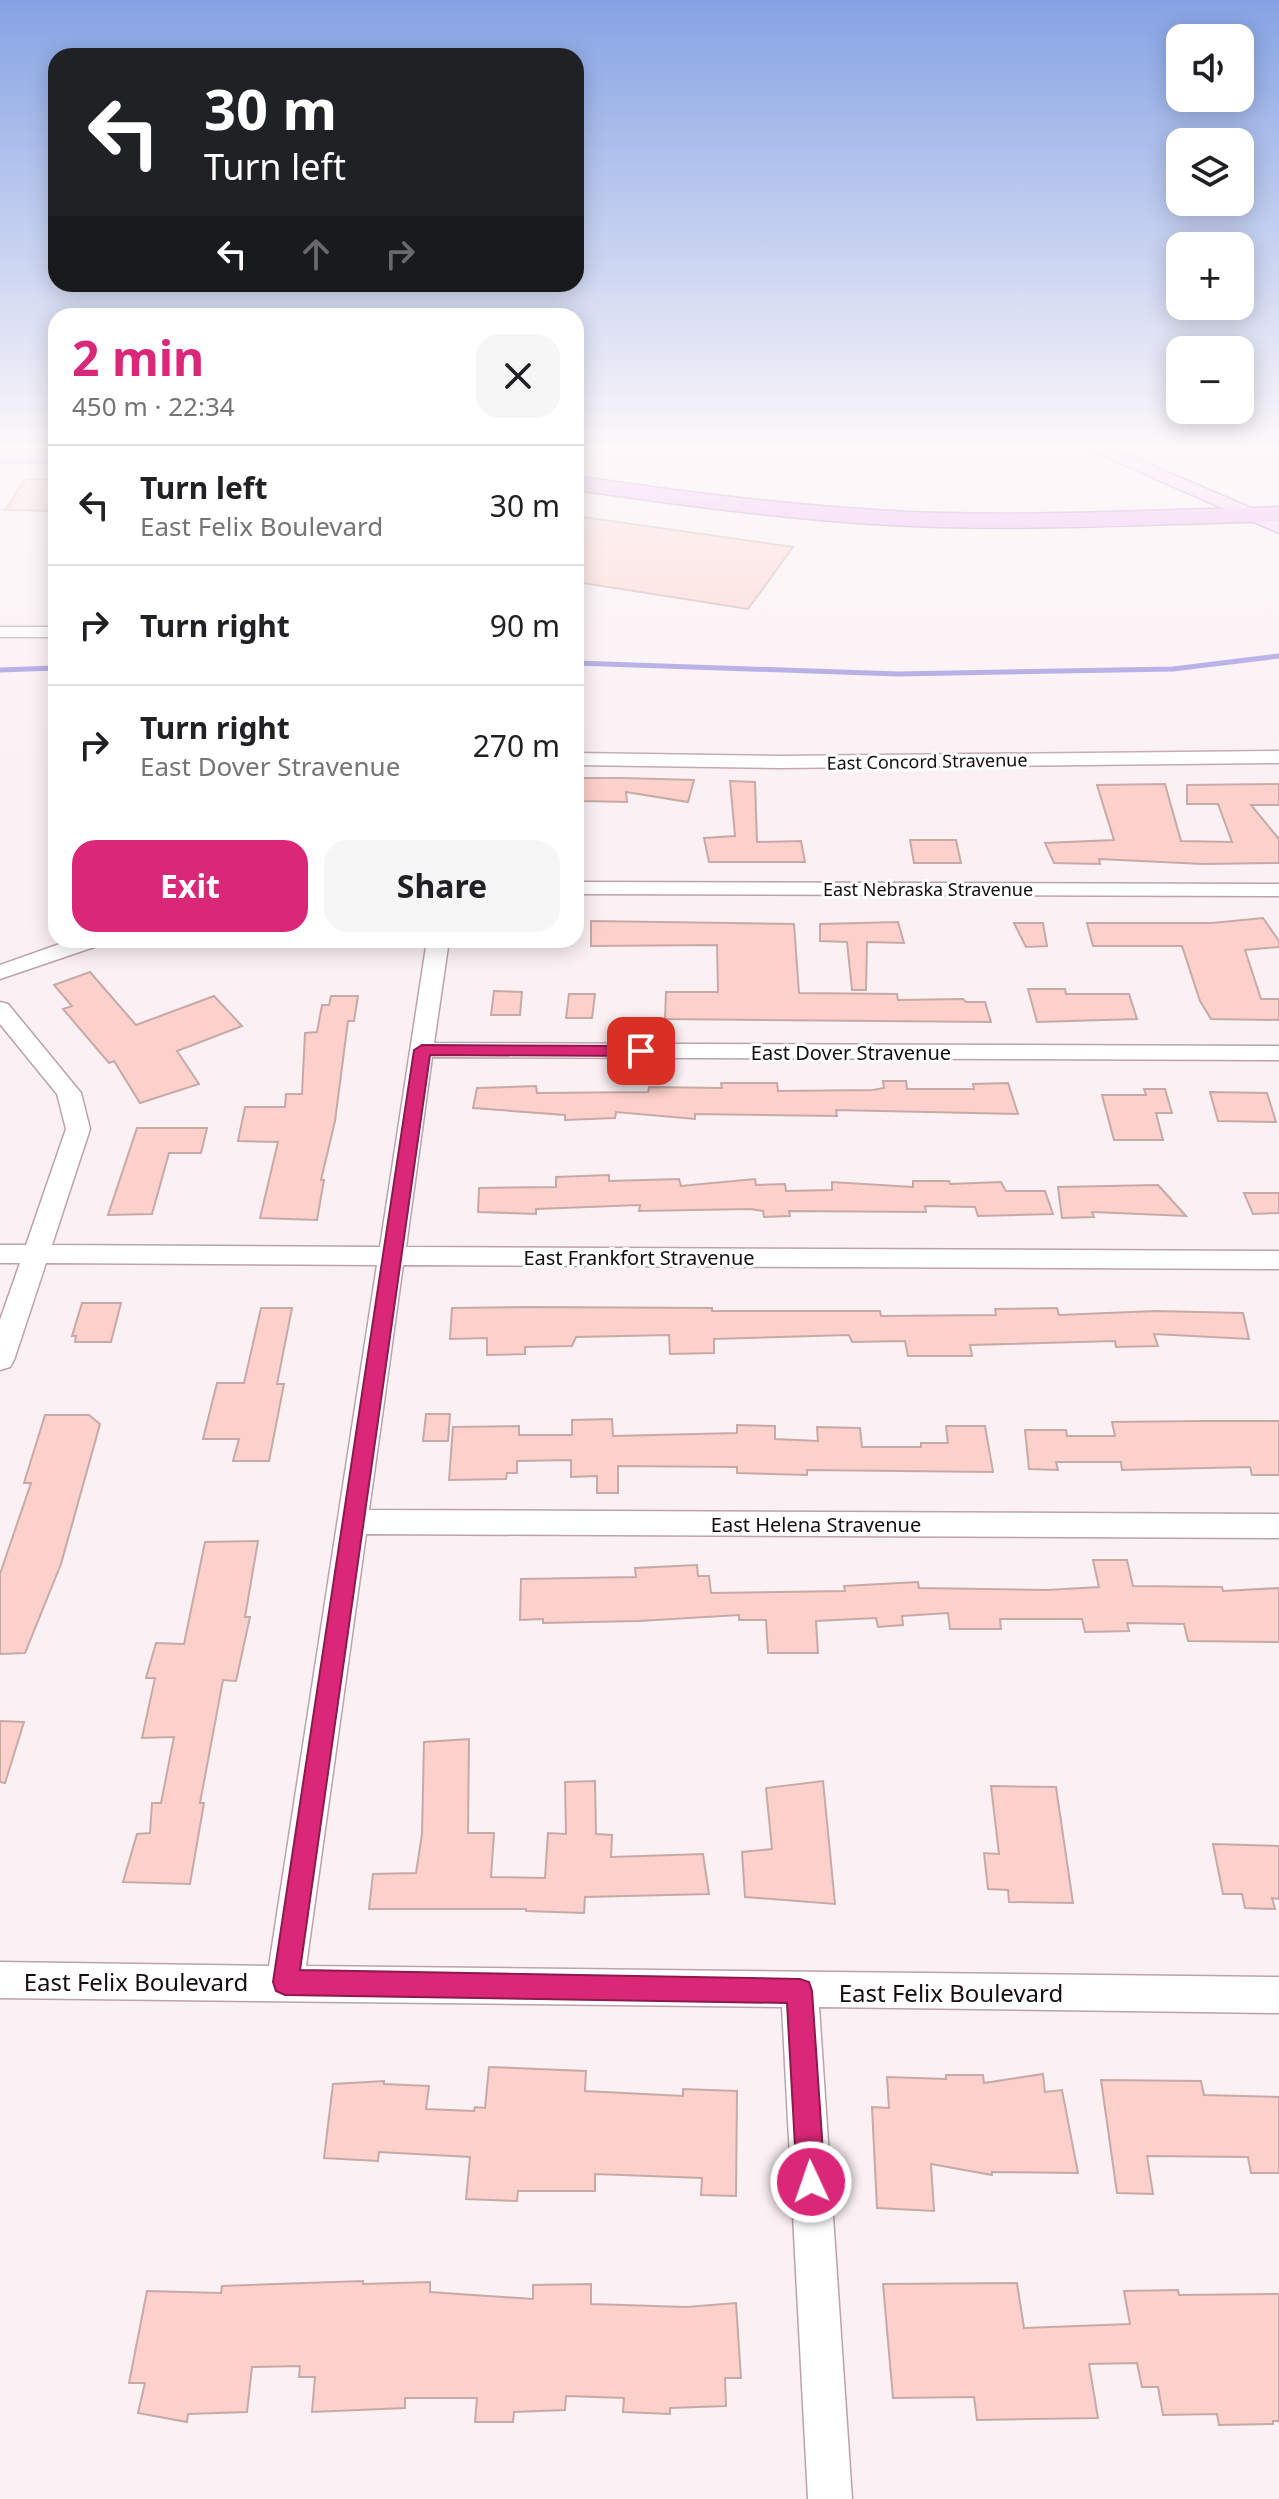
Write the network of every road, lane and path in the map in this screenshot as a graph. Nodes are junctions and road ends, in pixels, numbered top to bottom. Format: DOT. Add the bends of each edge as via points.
graph roads {
  1 [pos="0,632"];
  2 [pos="48,632"];
  3 [pos="1279,757"];
  4 [pos="584,759"];
  5 [pos="584,888"];
  6 [pos="1279,890"];
  7 [pos="69,948"];
  8 [pos="437,948"];
  9 [pos="0,972"];
  10 [pos="0,1009"];
  11 [pos="422,1050"];
  12 [pos="1279,1053"];
  13 [pos="0,1254"];
  14 [pos="37,1255"];
  15 [pos="391,1256"];
  16 [pos="1279,1260"];
  17 [pos="0,1360"];
  18 [pos="353,1522"];
  19 [pos="1279,1526"];
  20 [pos="0,1980"];
  21 [pos="285,1982"];
  22 [pos="800,1991"];
  23 [pos="1279,1995"];
  24 [pos="830,2499"];
  1 -- 2 [label="street"];
  3 -- 4 [label="street, East Concord Stravenue"];
  5 -- 6 [label="street, East Nebraska Stravenue"];
  7 -- 9 [label="street"];
  8 -- 11 [label="street"];
  10 -- 14 [label="street" via="69,1093 78,1129"];
  11 -- 12 [label="street, East Dover Stravenue"];
  11 -- 15 [label="street"];
  13 -- 14 [label="street, East Frankfort Stravenue"];
  14 -- 15 [label="street, East Frankfort Stravenue"];
  14 -- 17 [label="street"];
  15 -- 16 [label="street, East Frankfort Stravenue"];
  15 -- 18 [label="street"];
  18 -- 19 [label="street, East Helena Stravenue"];
  18 -- 21 [label="street"];
  20 -- 21 [label="street, East Felix Boulevard"];
  21 -- 22 [label="street, East Felix Boulevard"];
  22 -- 23 [label="street, East Felix Boulevard"];
  22 -- 24 [label="street"];
}
